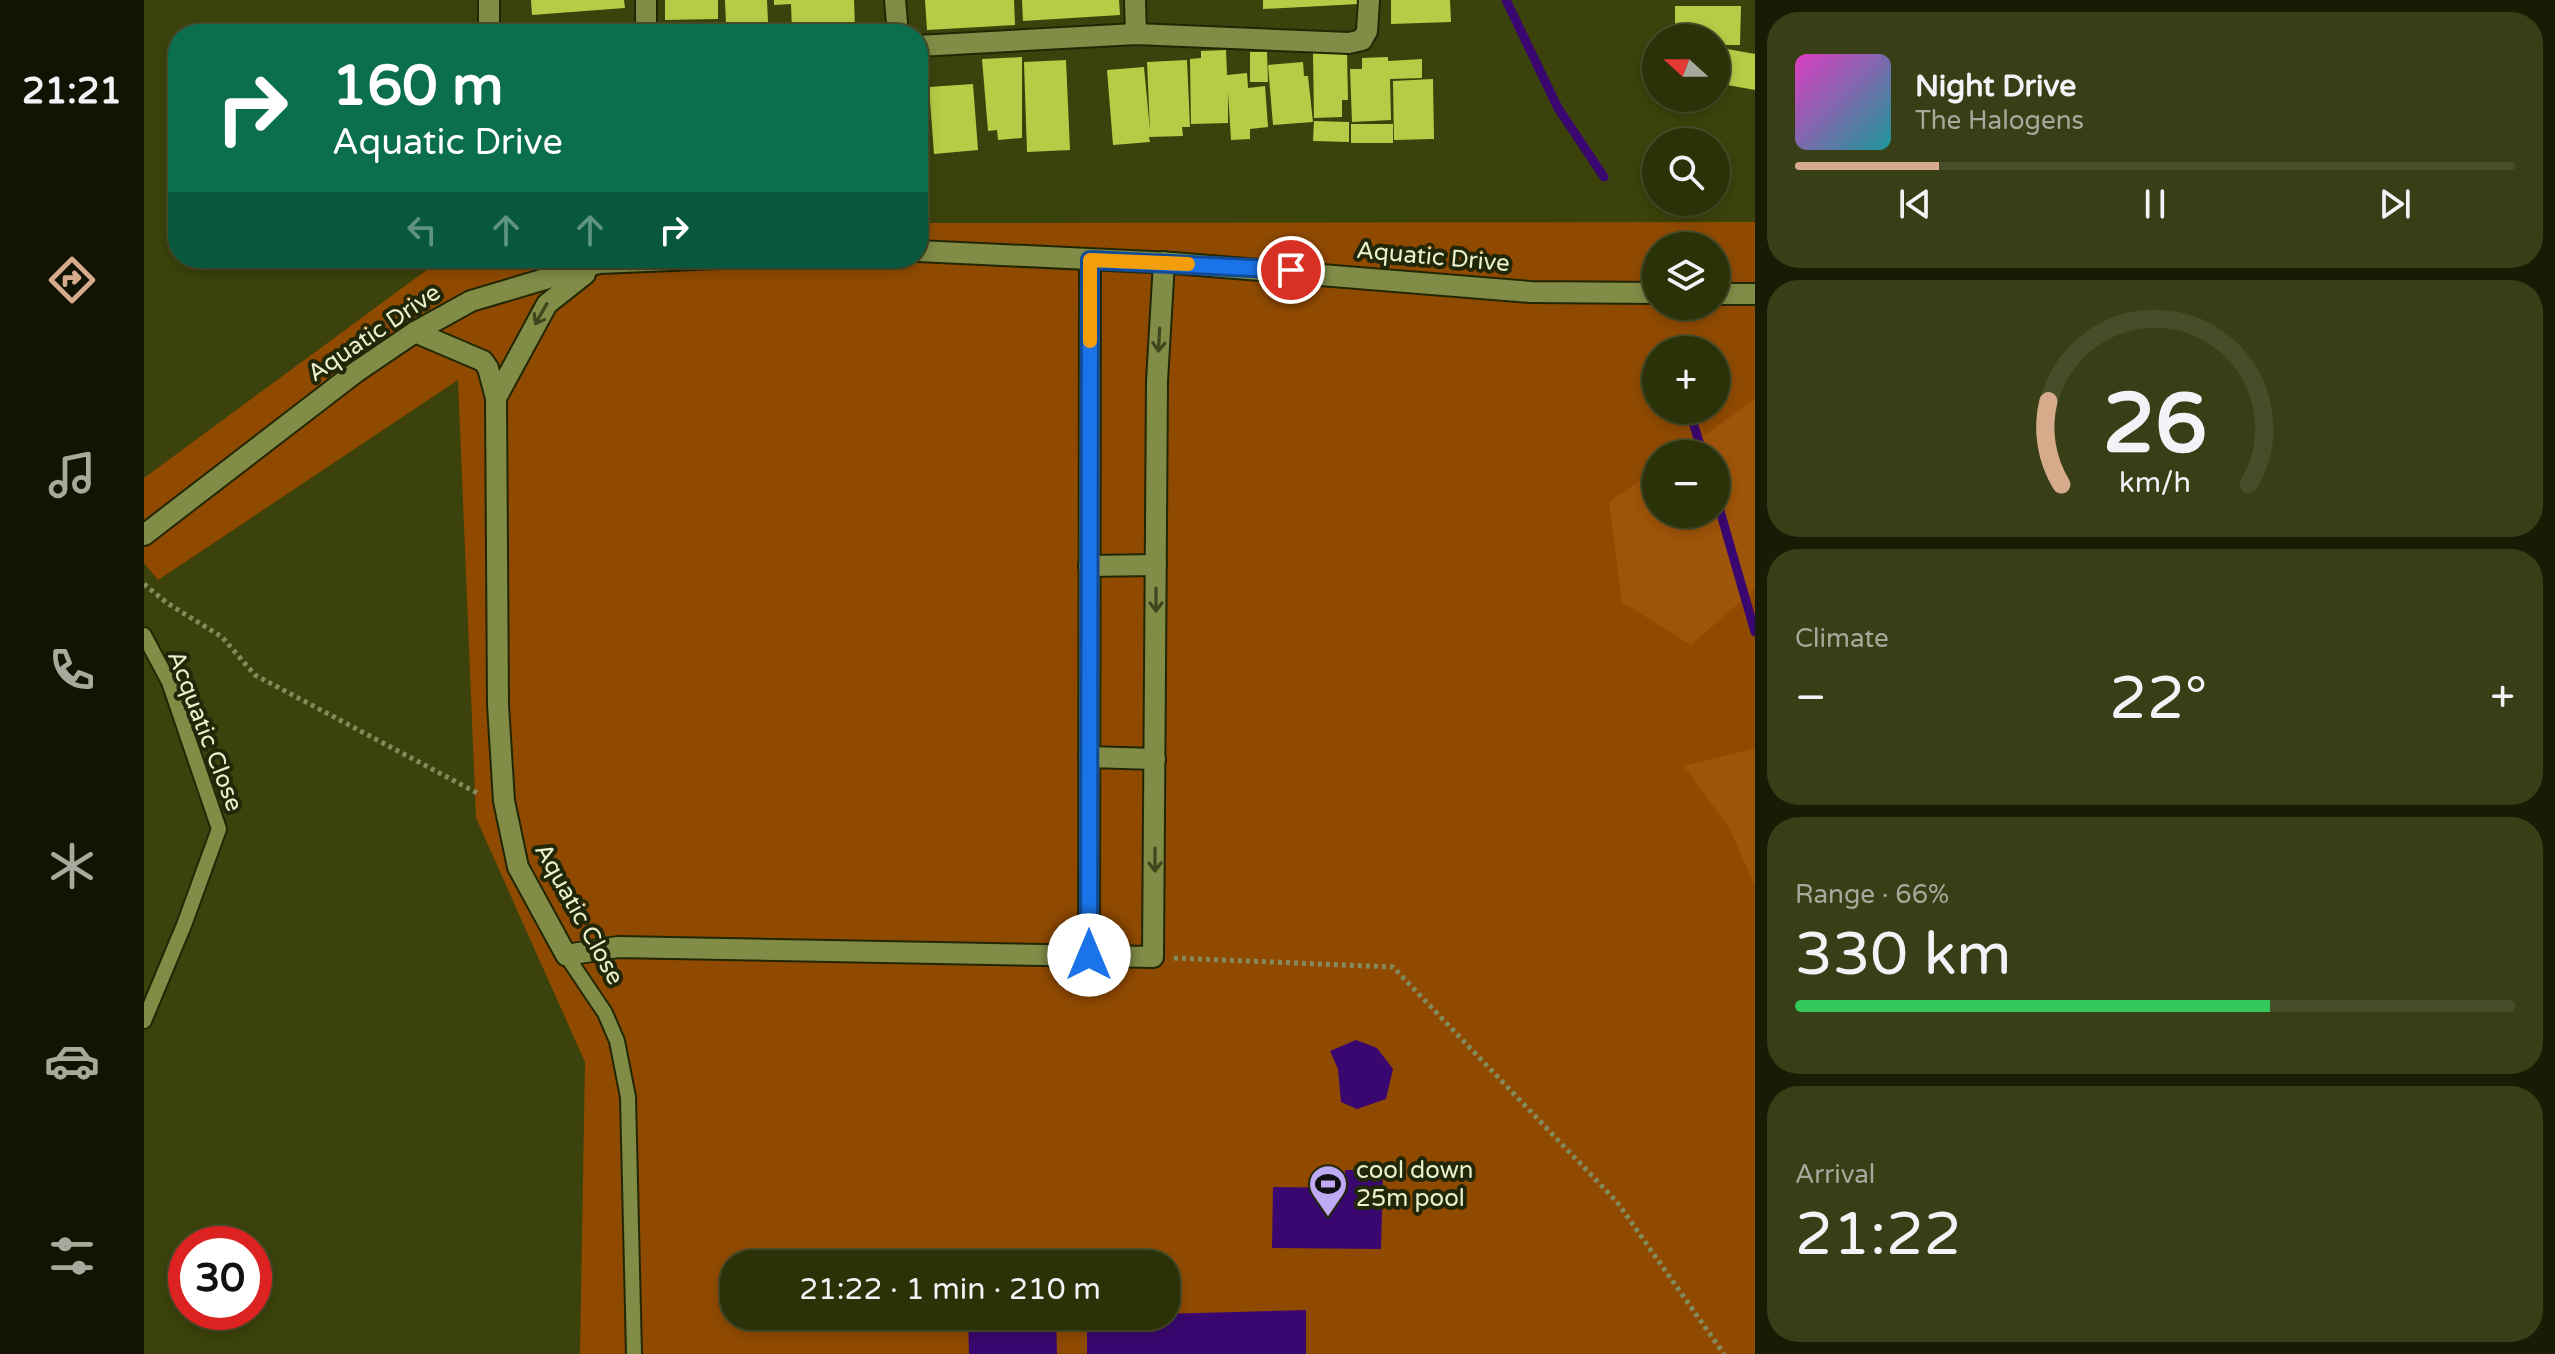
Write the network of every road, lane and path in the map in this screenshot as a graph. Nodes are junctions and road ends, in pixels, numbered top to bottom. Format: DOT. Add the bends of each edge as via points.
graph roads {
  1 [pos="489,0"];
  2 [pos="646,0"];
  3 [pos="895,0"];
  4 [pos="1135,0"];
  5 [pos="1369,0"];
  6 [pos="489,24"];
  7 [pos="646,24"];
  8 [pos="897,24"];
  9 [pos="1136,34"];
  10 [pos="928,45"];
  11 [pos="928,252"];
  12 [pos="1090,260"];
  13 [pos="1164,262"];
  14 [pos="582,268"];
  15 [pos="593,268"];
  16 [pos="1642,293"];
  17 [pos="1730,294"];
  18 [pos="1755,294"];
  19 [pos="415,332"];
  20 [pos="496,398"];
  21 [pos="144,535"];
  22 [pos="1156,565"];
  23 [pos="1089,566"];
  24 [pos="144,584"];
  25 [pos="144,635"];
  26 [pos="1089,757"];
  27 [pos="1155,759"];
  28 [pos="504,801"];
  29 [pos="566,955"];
  30 [pos="1089,955"];
  31 [pos="1153,957"];
  32 [pos="144,1021"];
  33 [pos="634,1354"];
  34 [pos="1724,1354"];
  1 -- 6 [label="street"];
  2 -- 7 [label="street"];
  3 -- 8 [label="street"];
  4 -- 9 [label="street"];
  5 -- 9 [label="street" via="1367,31 1362,40 1349,43"];
  9 -- 10 [label="street"];
  11 -- 12 [label="street, Aquatic Drive"];
  12 -- 13 [label="street, Aquatic Drive"];
  12 -- 23 [label="street"];
  13 -- 16 [label="street, Aquatic Drive" via="1531,292"];
  13 -- 22 [label="street, one-way"];
  14 -- 19 [label="street, Aquatic Drive" via="471,301"];
  15 -- 20 [label="street, Aquatic Close, one-way" via="547,304"];
  17 -- 18 [label="street"];
  19 -- 20 [label="street, Aquatic Close" via="483,361"];
  19 -- 21 [label="street, Aquatic Drive"];
  20 -- 28 [label="street, Aquatic Close" via="498,705"];
  22 -- 23 [label="street"];
  22 -- 27 [label="street, one-way"];
  23 -- 26 [label="street"];
  24 -- 28 [label="path" via="222,637 255,675 487,799"];
  25 -- 32 [label="lane, Acquatic Close" via="169,682 219,829"];
  26 -- 27 [label="street"];
  26 -- 30 [label="street"];
  27 -- 31 [label="street, one-way"];
  28 -- 29 [label="street, Aquatic Close" via="518,867"];
  29 -- 30 [label="street" via="618,947"];
  29 -- 33 [label="lane, Aquatic Close" via="605,1013 617,1041 628,1097"];
  30 -- 31 [label="street"];
  31 -- 34 [label="path" via="1393,967 1617,1202"];
}
